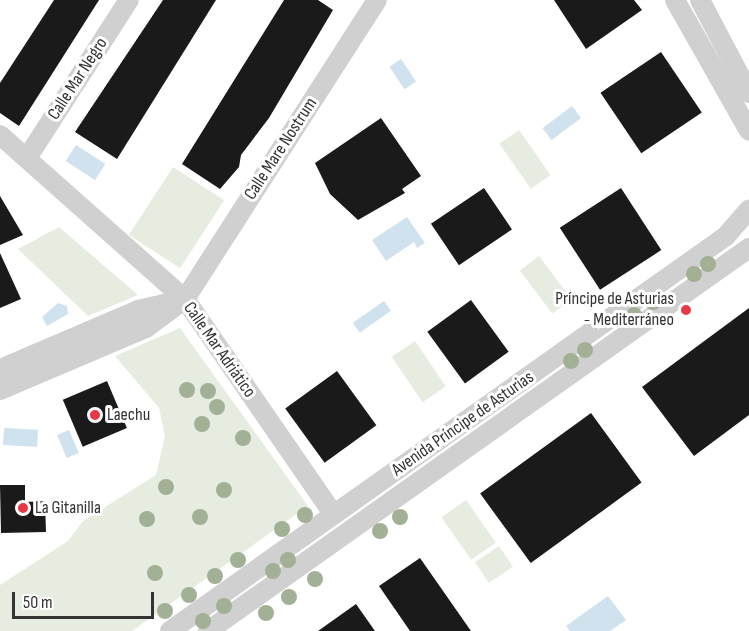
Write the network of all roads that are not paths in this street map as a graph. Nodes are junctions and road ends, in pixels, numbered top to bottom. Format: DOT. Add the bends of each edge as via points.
graph roads {
  1 [pos="129,0"];
  2 [pos="377,0"];
  3 [pos="675,0"];
  4 [pos="700,0"];
  5 [pos="749,93"];
  6 [pos="749,131"];
  7 [pos="0,135"];
  8 [pos="27,158"];
  9 [pos="749,210"];
  10 [pos="749,248"];
  11 [pos="184,299"];
  12 [pos="0,369"];
  13 [pos="0,390"];
  14 [pos="334,515"];
  15 [pos="170,631"];
  16 [pos="207,631"];
  1 -- 8 [label="street, Calle Mar Negro"];
  2 -- 11 [label="street, Calle Mare Nostrum"];
  3 -- 6 [label="street"];
  4 -- 5 [label="street"];
  7 -- 8 [label="street, Calle Mar Adriático"];
  8 -- 11 [label="street, Calle Mar Adriático"];
  9 -- 14 [label="street, Avenida Príncipe de Asturias" via="726,236"];
  10 -- 16 [label="street, Avenida Príncipe de Asturias"];
  11 -- 12 [label="street" via="138,310"];
  11 -- 13 [label="street, Calle Mare Nostrum" via="146,328"];
  11 -- 14 [label="street, Calle Mar Adriático"];
  14 -- 15 [label="street, Avenida Príncipe de Asturias"];
}
